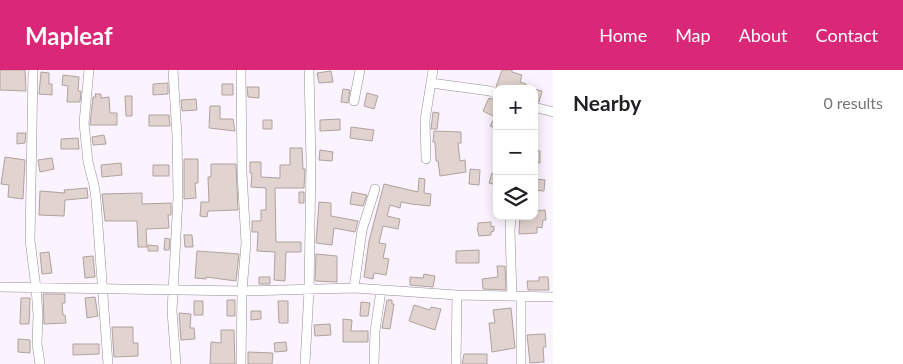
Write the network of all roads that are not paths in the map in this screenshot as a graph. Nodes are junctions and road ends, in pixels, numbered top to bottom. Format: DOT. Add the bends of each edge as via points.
graph roads {
  1 [pos="32,70"];
  2 [pos="89,70"];
  3 [pos="173,70"];
  4 [pos="241,70"];
  5 [pos="310,70"];
  6 [pos="360,70"];
  7 [pos="433,70"];
  8 [pos="431,84"];
  9 [pos="493,92"];
  10 [pos="354,100"];
  11 [pos="538,108"];
  12 [pos="553,112"];
  13 [pos="426,159"];
  14 [pos="374,189"];
  15 [pos="511,220"];
  16 [pos="0,287"];
  17 [pos="36,288"];
  18 [pos="354,288"];
  19 [pos="102,289"];
  20 [pos="173,290"];
  21 [pos="309,290"];
  22 [pos="242,291"];
  23 [pos="381,291"];
  24 [pos="457,295"];
  25 [pos="516,296"];
  26 [pos="553,297"];
  27 [pos="40,364"];
  28 [pos="108,364"];
  29 [pos="176,364"];
  30 [pos="241,364"];
  31 [pos="305,364"];
  32 [pos="374,364"];
  33 [pos="456,364"];
  34 [pos="521,364"];
  1 -- 17 [label="street" via="30,240"];
  2 -- 19 [label="street" via="84,123 96,199"];
  3 -- 20 [label="street" via="178,197"];
  4 -- 22 [label="street" via="246,243"];
  5 -- 21 [label="street"];
  6 -- 10 [label="street"];
  7 -- 8 [label="street"];
  8 -- 9 [label="street"];
  8 -- 13 [label="street" via="425,120"];
  11 -- 12 [label="street"];
  14 -- 18 [label="street" via="362,230"];
  15 -- 25 [label="street"];
  16 -- 17 [label="street"];
  17 -- 19 [label="street"];
  17 -- 27 [label="street"];
  18 -- 21 [label="street"];
  18 -- 23 [label="street"];
  19 -- 20 [label="street"];
  19 -- 28 [label="street"];
  20 -- 22 [label="street"];
  20 -- 29 [label="street"];
  21 -- 22 [label="street"];
  21 -- 31 [label="street"];
  22 -- 30 [label="street"];
  23 -- 24 [label="street"];
  23 -- 32 [label="street"];
  24 -- 25 [label="street"];
  24 -- 33 [label="street"];
  25 -- 26 [label="street"];
  25 -- 34 [label="street"];
}
